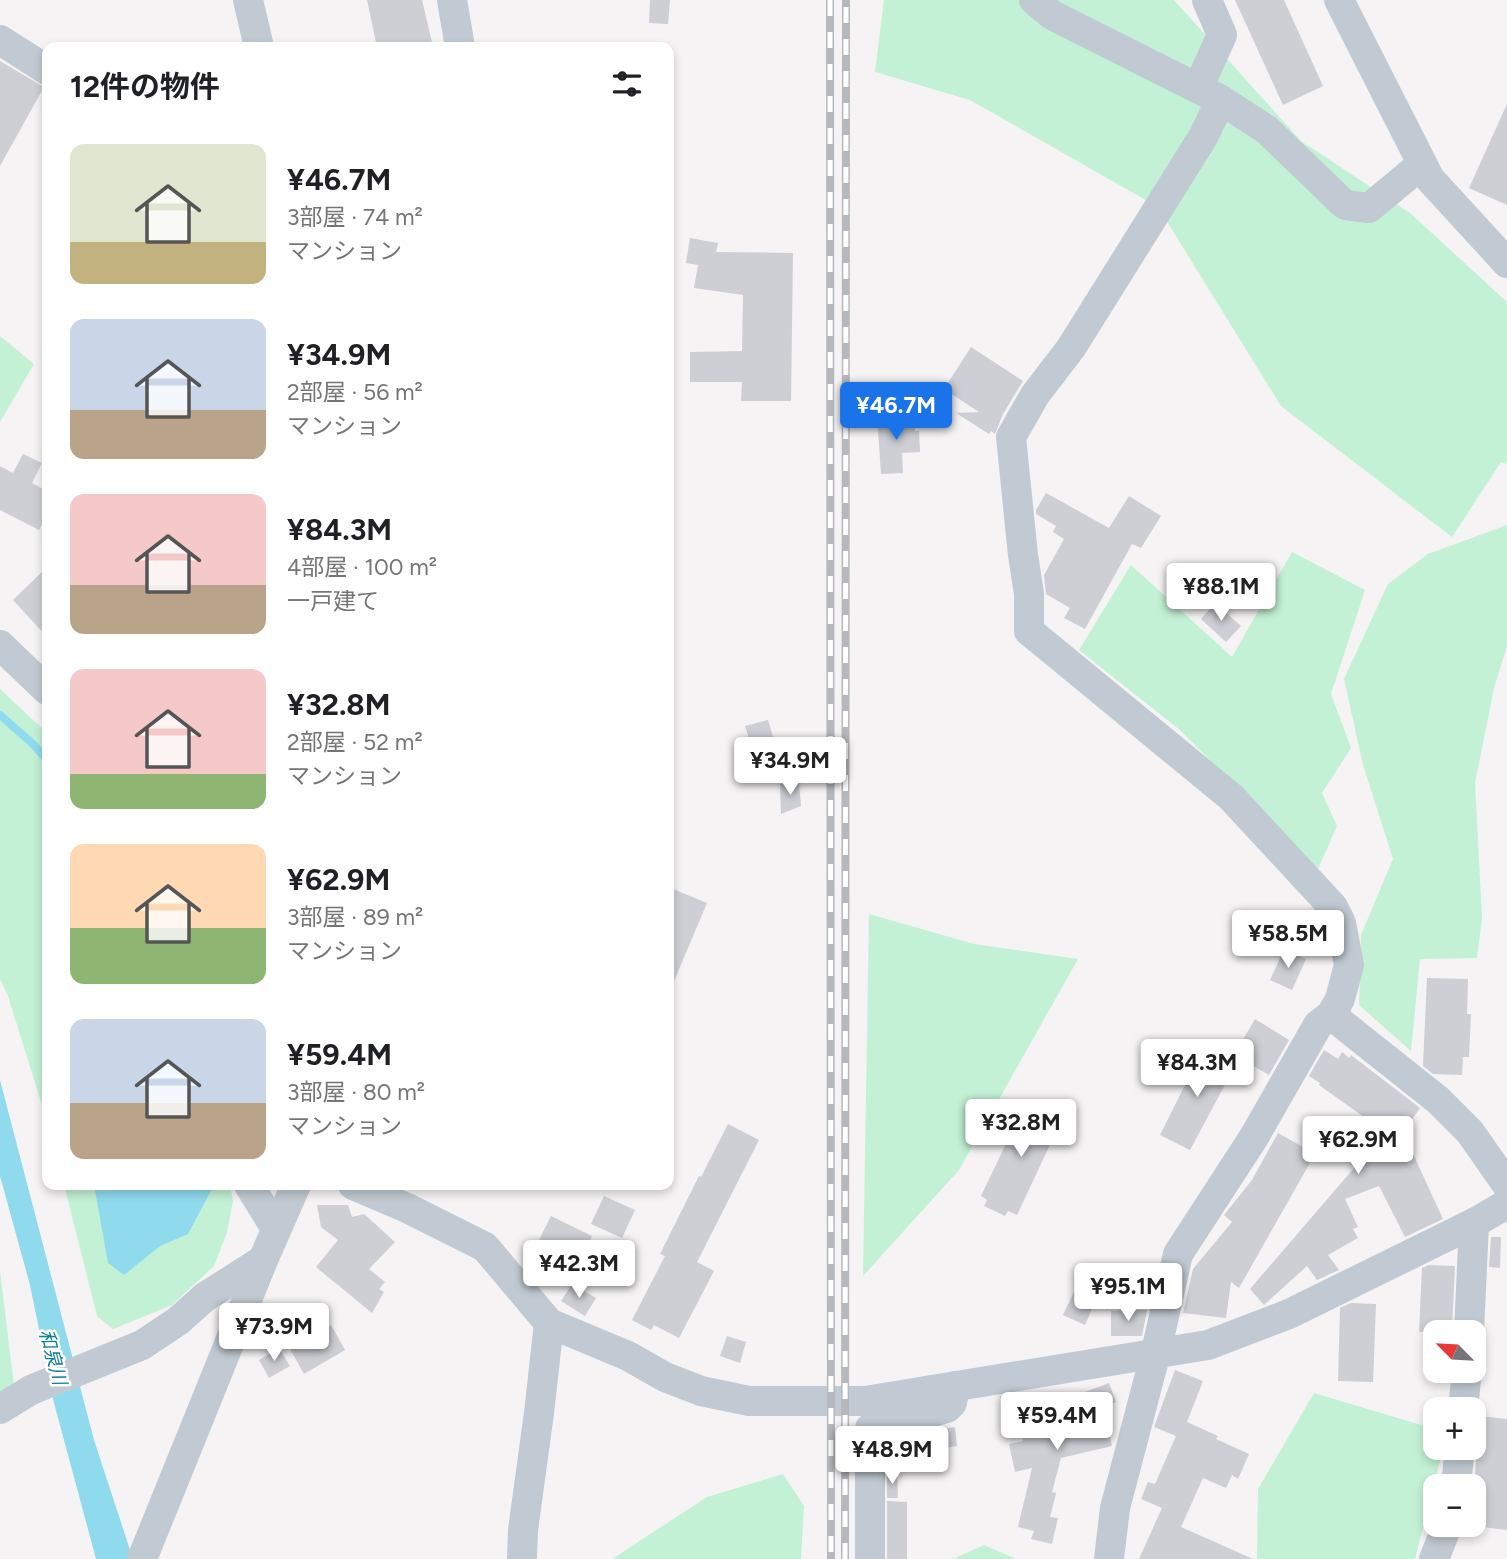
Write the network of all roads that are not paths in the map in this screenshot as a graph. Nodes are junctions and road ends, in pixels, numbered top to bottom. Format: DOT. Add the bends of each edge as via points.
graph roads {
  1 [pos="248,0"];
  2 [pos="452,0"];
  3 [pos="1034,0"];
  4 [pos="1207,0"];
  5 [pos="1339,0"];
  6 [pos="0,40"];
  7 [pos="258,42"];
  8 [pos="459,42"];
  9 [pos="42,67"];
  10 [pos="1210,94"];
  11 [pos="1422,164"];
  12 [pos="1507,263"];
  13 [pos="0,645"];
  14 [pos="42,685"];
  15 [pos="1331,1015"];
  16 [pos="1507,1185"];
  17 [pos="252,1190"];
  18 [pos="294,1190"];
  19 [pos="365,1190"];
  20 [pos="1507,1204"];
  21 [pos="1474,1223"];
  22 [pos="276,1229"];
  23 [pos="262,1259"];
  24 [pos="1470,1320"];
  25 [pos="548,1322"];
  26 [pos="1156,1352"];
  27 [pos="955,1386"];
  28 [pos="0,1409"];
  29 [pos="1442,1537"];
  30 [pos="152,1551"];
  31 [pos="522,1559"];
  32 [pos="870,1559"];
  33 [pos="1109,1559"];
  34 [pos="1434,1559"];
  1 -- 7 [label="street"];
  2 -- 8 [label="street"];
  3 -- 10 [label="street" via="1052,15"];
  4 -- 10 [label="street" via="1222,36"];
  5 -- 11 [label="street"];
  6 -- 9 [label="street"];
  10 -- 11 [label="street" via="1267,131 1345,205 1369,208"];
  10 -- 15 [label="street" via="1203,137 1011,437 1029,631 1231,797 1333,907 1349,965"];
  11 -- 12 [label="street" via="1430,179"];
  13 -- 14 [label="street"];
  15 -- 16 [label="street" via="1438,1100 1470,1132"];
  15 -- 26 [label="street" via="1318,1025 1254,1137 1178,1254"];
  17 -- 22 [label="street"];
  18 -- 22 [label="street"];
  19 -- 25 [label="street" via="485,1247"];
  20 -- 21 [label="street"];
  21 -- 24 [label="street"];
  21 -- 26 [label="street" via="1289,1314 1208,1345"];
  22 -- 23 [label="street"];
  23 -- 28 [label="street" via="142,1345 31,1390"];
  23 -- 30 [label="street"];
  25 -- 27 [label="street" via="665,1377 748,1401 865,1401"];
  25 -- 31 [label="street"];
  26 -- 27 [label="street"];
  26 -- 33 [label="street" via="1115,1508"];
  27 -- 32 [label="street" via="947,1408 870,1427"];
  29 -- 34 [label="street"];
}
